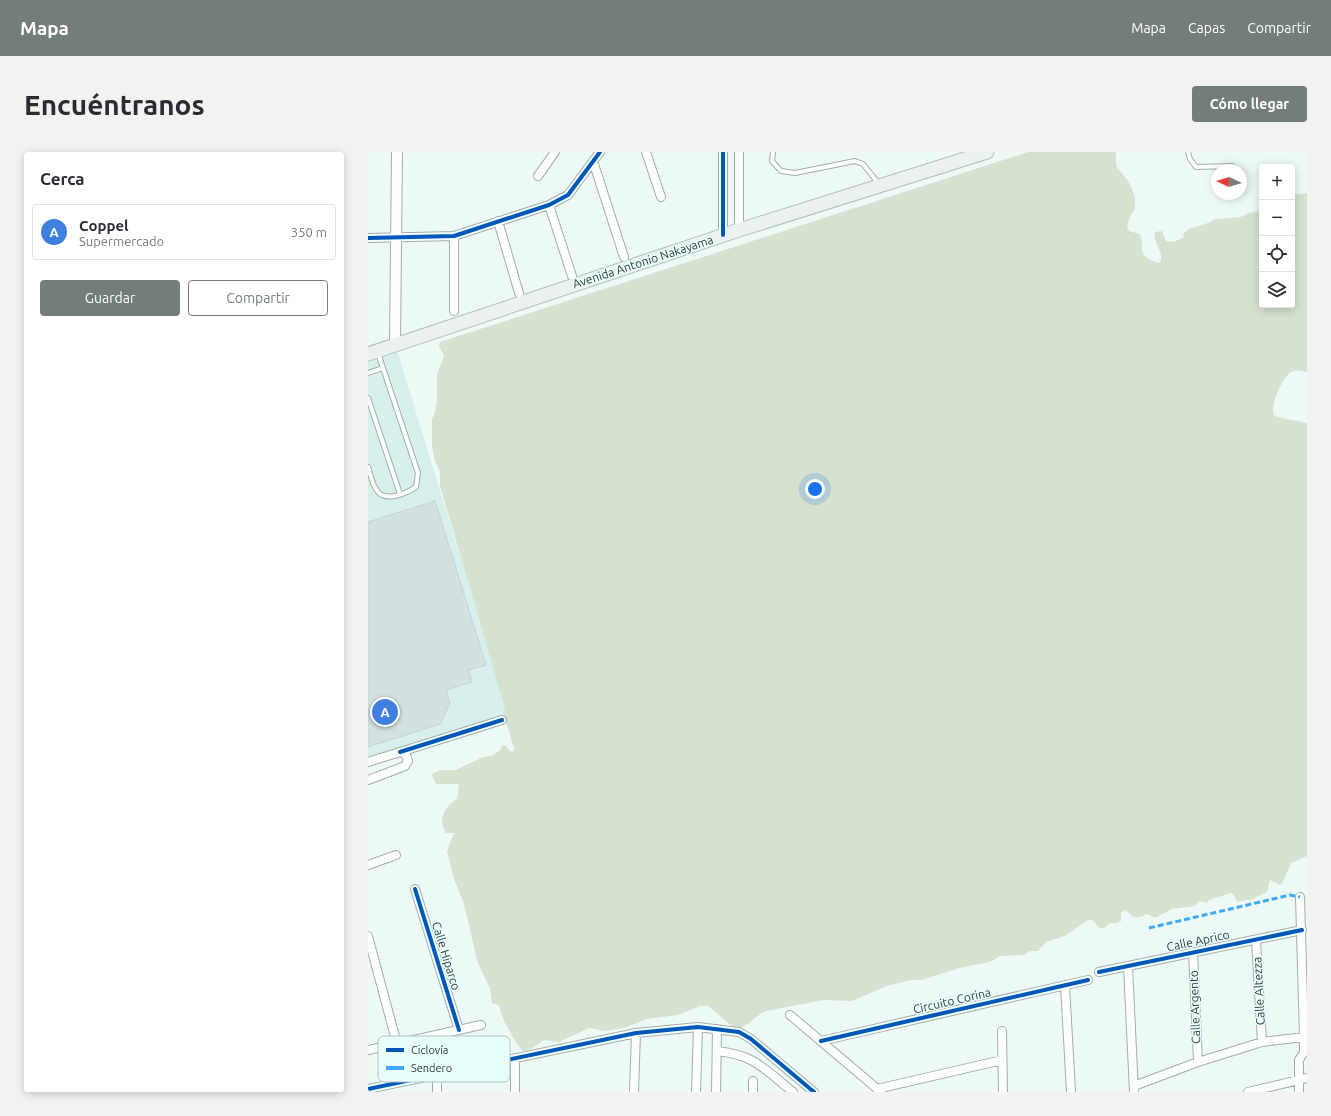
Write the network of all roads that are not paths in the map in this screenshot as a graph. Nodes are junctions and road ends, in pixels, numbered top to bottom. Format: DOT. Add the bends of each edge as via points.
graph roads {
  1 [pos="397,152"];
  2 [pos="555,152"];
  3 [pos="600,152"];
  4 [pos="646,152"];
  5 [pos="723,152"];
  6 [pos="739,152"];
  7 [pos="772,152"];
  8 [pos="987,152"];
  9 [pos="1188,152"];
  10 [pos="593,161"];
  11 [pos="1211,167"];
  12 [pos="538,176"];
  13 [pos="880,185"];
  14 [pos="661,197"];
  15 [pos="549,205"];
  16 [pos="498,221"];
  17 [pos="739,230"];
  18 [pos="723,235"];
  19 [pos="454,236"];
  20 [pos="368,238"];
  21 [pos="396,238"];
  22 [pos="624,257"];
  23 [pos="572,276"];
  24 [pos="519,293"];
  25 [pos="454,311"];
  26 [pos="395,344"];
  27 [pos="373,352"];
  28 [pos="383,368"];
  29 [pos="368,373"];
  30 [pos="368,398"];
  31 [pos="368,468"];
  32 [pos="400,494"];
  33 [pos="502,720"];
  34 [pos="400,752"];
  35 [pos="368,762"];
  36 [pos="368,780"];
  37 [pos="396,855"];
  38 [pos="368,865"];
  39 [pos="415,889"];
  40 [pos="1300,898"];
  41 [pos="1302,930"];
  42 [pos="368,936"];
  43 [pos="1256,940"];
  44 [pos="1193,952"];
  45 [pos="1128,966"];
  46 [pos="1099,972"];
  47 [pos="1088,980"];
  48 [pos="1065,985"];
  49 [pos="790,1015"];
  50 [pos="481,1024"];
  51 [pos="698,1027"];
  52 [pos="717,1029"];
  53 [pos="459,1030"];
  54 [pos="1002,1031"];
  55 [pos="636,1032"];
  56 [pos="394,1036"];
  57 [pos="432,1036"];
  58 [pos="1304,1037"];
  59 [pos="821,1041"];
  60 [pos="1262,1042"];
  61 [pos="378,1048"];
  62 [pos="762,1048"];
  63 [pos="368,1050"];
  64 [pos="716,1051"];
  65 [pos="1305,1053"];
  66 [pos="515,1058"];
  67 [pos="510,1059"];
  68 [pos="754,1060"];
  69 [pos="1002,1060"];
  70 [pos="1198,1062"];
  71 [pos="1303,1078"];
  72 [pos="753,1081"];
  73 [pos="403,1082"];
  74 [pos="373,1089"];
  75 [pos="1134,1089"];
  76 [pos="879,1090"];
  77 [pos="1307,1090"];
  78 [pos="515,1092"];
  79 [pos="634,1092"];
  80 [pos="696,1092"];
  81 [pos="716,1092"];
  82 [pos="753,1092"];
  83 [pos="793,1092"];
  84 [pos="814,1092"];
  85 [pos="1003,1092"];
  86 [pos="1071,1092"];
  87 [pos="1248,1092"];
  88 [pos="1299,1092"];
  1 -- 21 [label="street"];
  2 -- 12 [label="street"];
  3 -- 10 [label="street"];
  4 -- 14 [label="street"];
  5 -- 18 [label="street"];
  6 -- 17 [label="street"];
  7 -- 13 [label="lane" via="774,164 787,173 850,160 863,164"];
  8 -- 13 [label="main road, Avenida Antonio Nakayama"];
  9 -- 11 [label="lane" via="1196,167"];
  10 -- 15 [label="street" via="568,195"];
  10 -- 22 [label="street"];
  13 -- 17 [label="main road, Avenida Antonio Nakayama"];
  15 -- 16 [label="street"];
  15 -- 23 [label="street"];
  16 -- 19 [label="street"];
  16 -- 24 [label="street"];
  17 -- 18 [label="main road, Avenida Antonio Nakayama"];
  18 -- 26 [label="main road, Avenida Antonio Nakayama"];
  19 -- 21 [label="street"];
  19 -- 25 [label="street"];
  20 -- 21 [label="street"];
  21 -- 26 [label="street"];
  26 -- 27 [label="main road, Avenida Antonio Nakayama"];
  27 -- 28 [label="lane"];
  28 -- 29 [label="lane"];
  28 -- 32 [label="lane" via="419,478 416,486"];
  30 -- 32 [label="lane"];
  31 -- 32 [label="lane" via="378,492 389,497"];
  33 -- 34 [label="street"];
  34 -- 35 [label="street"];
  34 -- 36 [label="street" via="408,758 405,766"];
  37 -- 38 [label="street"];
  39 -- 53 [label="street, Calle Hiparco"];
  40 -- 41 [label="street"];
  41 -- 43 [label="street, Calle Aprico"];
  41 -- 58 [label="street"];
  42 -- 56 [label="street"];
  43 -- 44 [label="street, Calle Aprico"];
  43 -- 60 [label="street, Calle Altezza"];
  44 -- 45 [label="street, Calle Aprico"];
  44 -- 70 [label="street, Calle Argento"];
  45 -- 46 [label="street, Calle Aprico"];
  45 -- 75 [label="street"];
  47 -- 48 [label="street, Circuito Corina"];
  48 -- 59 [label="street, Circuito Corina"];
  48 -- 86 [label="street"];
  49 -- 59 [label="street"];
  50 -- 53 [label="street"];
  51 -- 52 [label="street"];
  51 -- 55 [label="street"];
  51 -- 80 [label="street"];
  52 -- 62 [label="street" via="739,1032"];
  52 -- 64 [label="street"];
  53 -- 57 [label="street"];
  54 -- 69 [label="street"];
  55 -- 66 [label="street"];
  55 -- 79 [label="street"];
  58 -- 60 [label="street"];
  58 -- 65 [label="street"];
  59 -- 76 [label="street"];
  60 -- 70 [label="street"];
  61 -- 63 [label="street"];
  62 -- 68 [label="street"];
  62 -- 84 [label="street"];
  64 -- 68 [label="street" via="741,1054"];
  64 -- 81 [label="street"];
  65 -- 71 [label="street" via="1300,1057"];
  66 -- 67 [label="street"];
  66 -- 78 [label="street"];
  68 -- 83 [label="street"];
  69 -- 76 [label="street"];
  69 -- 85 [label="street"];
  70 -- 75 [label="street"];
  71 -- 87 [label="street"];
  71 -- 88 [label="street"];
  72 -- 82 [label="street"];
  73 -- 74 [label="street"];
  77 -- 88 [label="street"];
}
